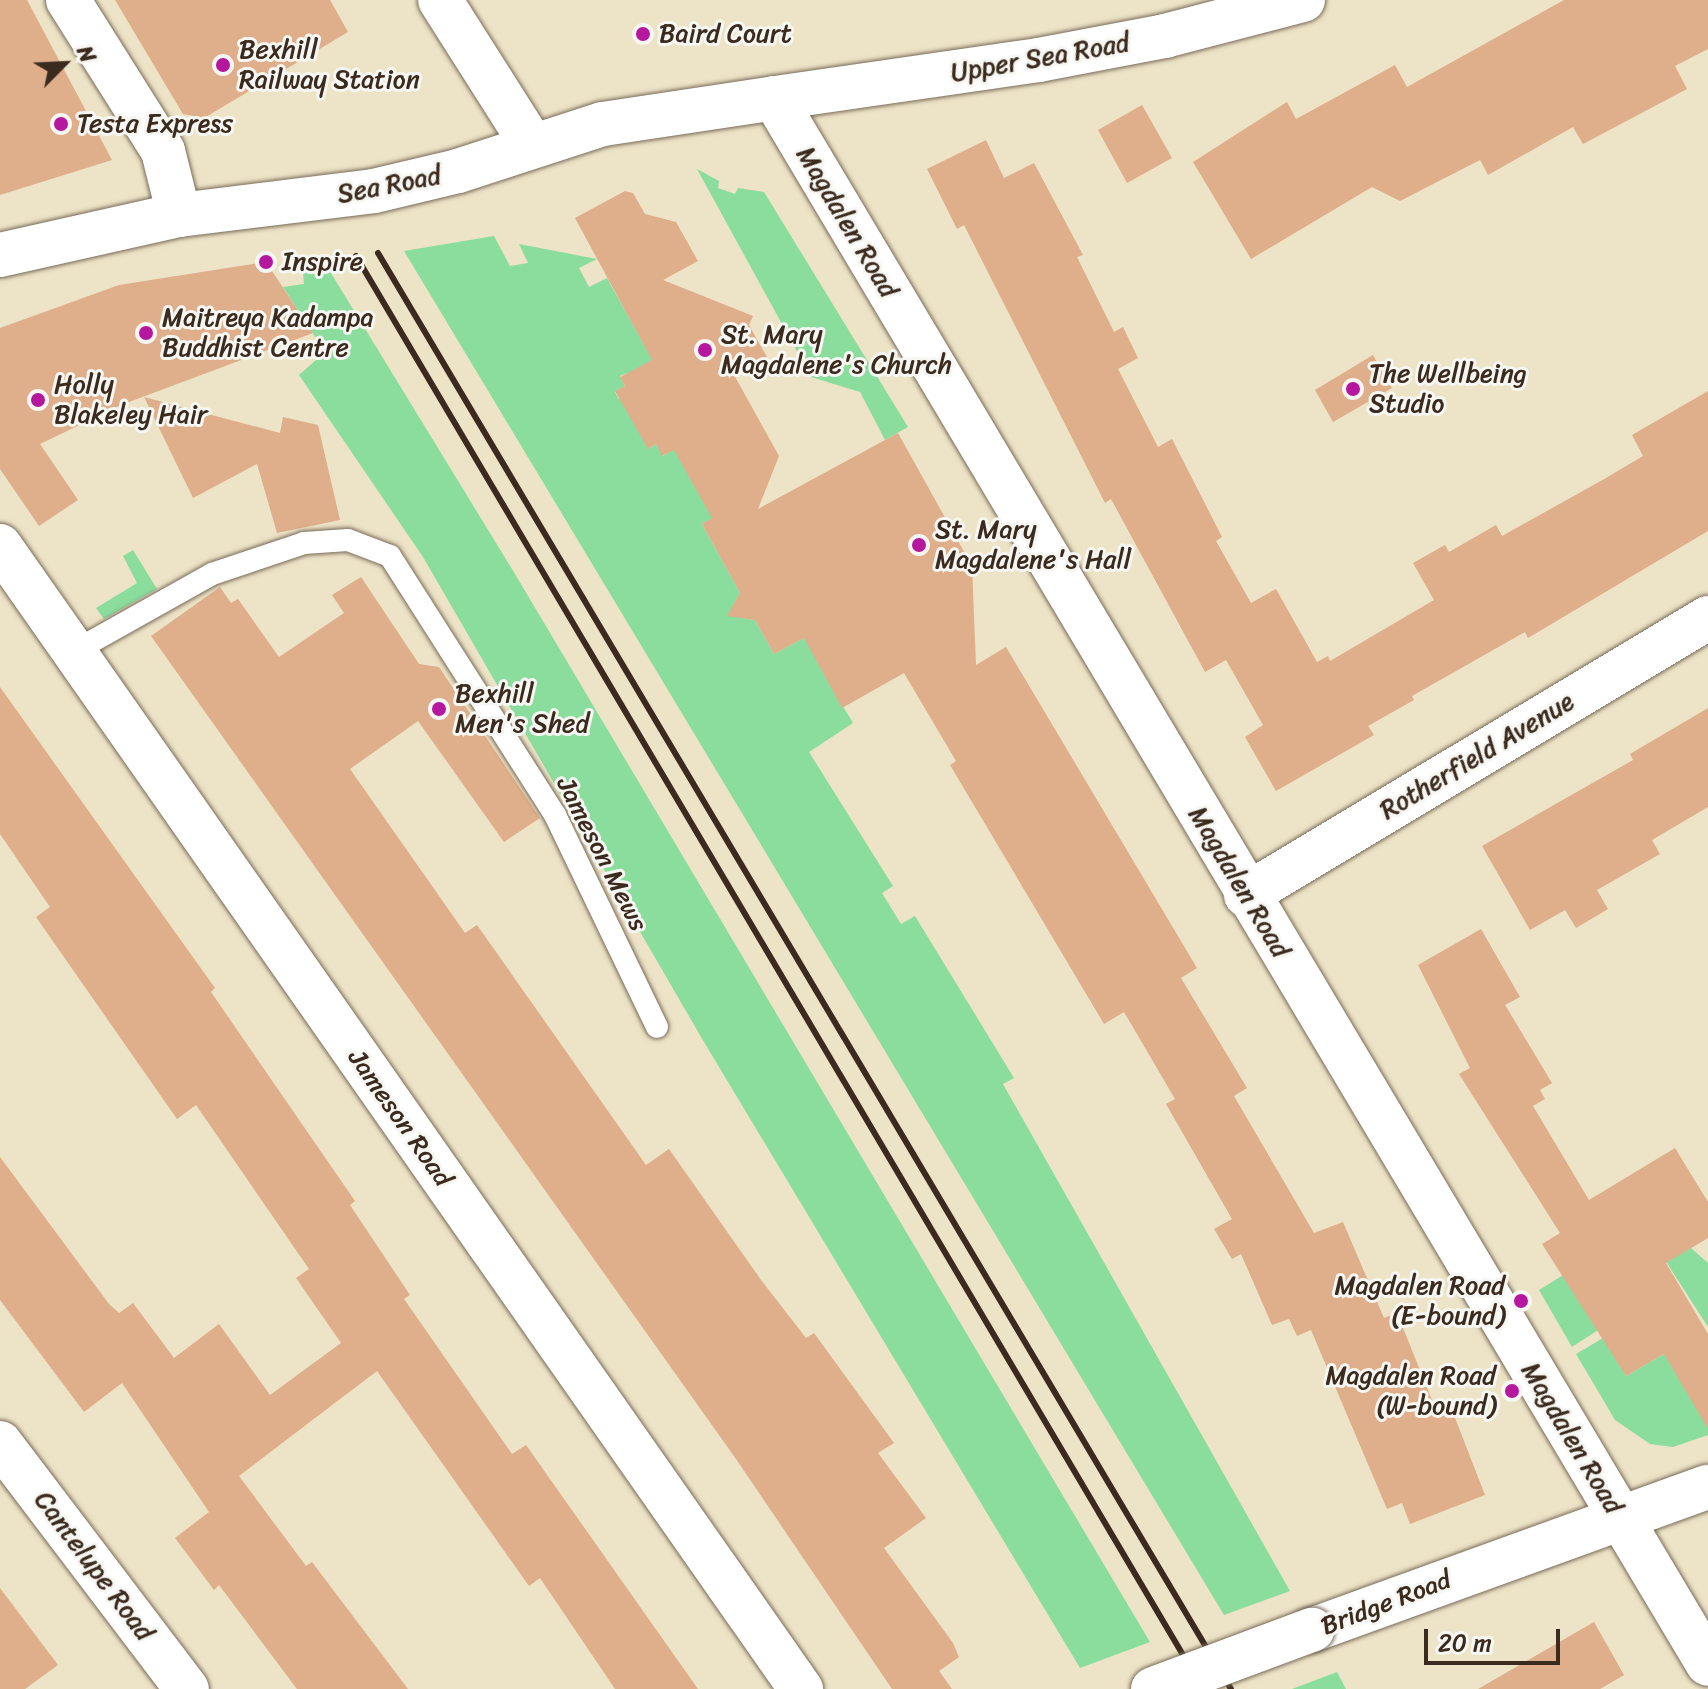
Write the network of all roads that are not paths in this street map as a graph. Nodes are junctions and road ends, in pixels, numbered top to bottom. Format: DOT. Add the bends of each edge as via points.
graph roads {
  1 [pos="68,0"];
  2 [pos="440,0"];
  3 [pos="1303,0"];
  4 [pos="774,98"];
  5 [pos="532,145"];
  6 [pos="179,215"];
  7 [pos="0,255"];
  8 [pos="0,546"];
  9 [pos="1708,618"];
  10 [pos="73,652"];
  11 [pos="1246,895"];
  12 [pos="657,1027"];
  13 [pos="0,1443"];
  14 [pos="1708,1487"];
  15 [pos="1618,1515"];
  16 [pos="1708,1664"];
  17 [pos="186,1689"];
  18 [pos="801,1689"];
  19 [pos="1153,1689"];
  1 -- 6 [label="street" via="163,151"];
  2 -- 5 [label="street"];
  3 -- 4 [label="street, Upper Sea Road" via="1071,54"];
  4 -- 5 [label="street, Sea Road" via="603,124"];
  4 -- 11 [label="street, Magdalen Road"];
  5 -- 6 [label="street, Sea Road" via="458,171 374,191"];
  6 -- 7 [label="street, Sea Road"];
  8 -- 10 [label="street, Jameson Road"];
  9 -- 11 [label="street, Rotherfield Avenue"];
  10 -- 12 [label="lane, Jameson Mews" via="212,574 304,543 348,540 390,556 555,815"];
  10 -- 18 [label="street, Jameson Road"];
  11 -- 15 [label="street, Magdalen Road"];
  13 -- 17 [label="street, Cantelupe Road"];
  14 -- 15 [label="street, Bridge Road"];
  15 -- 16 [label="street, Magdalen Road"];
  15 -- 19 [label="street, Bridge Road, bridge"];
}
